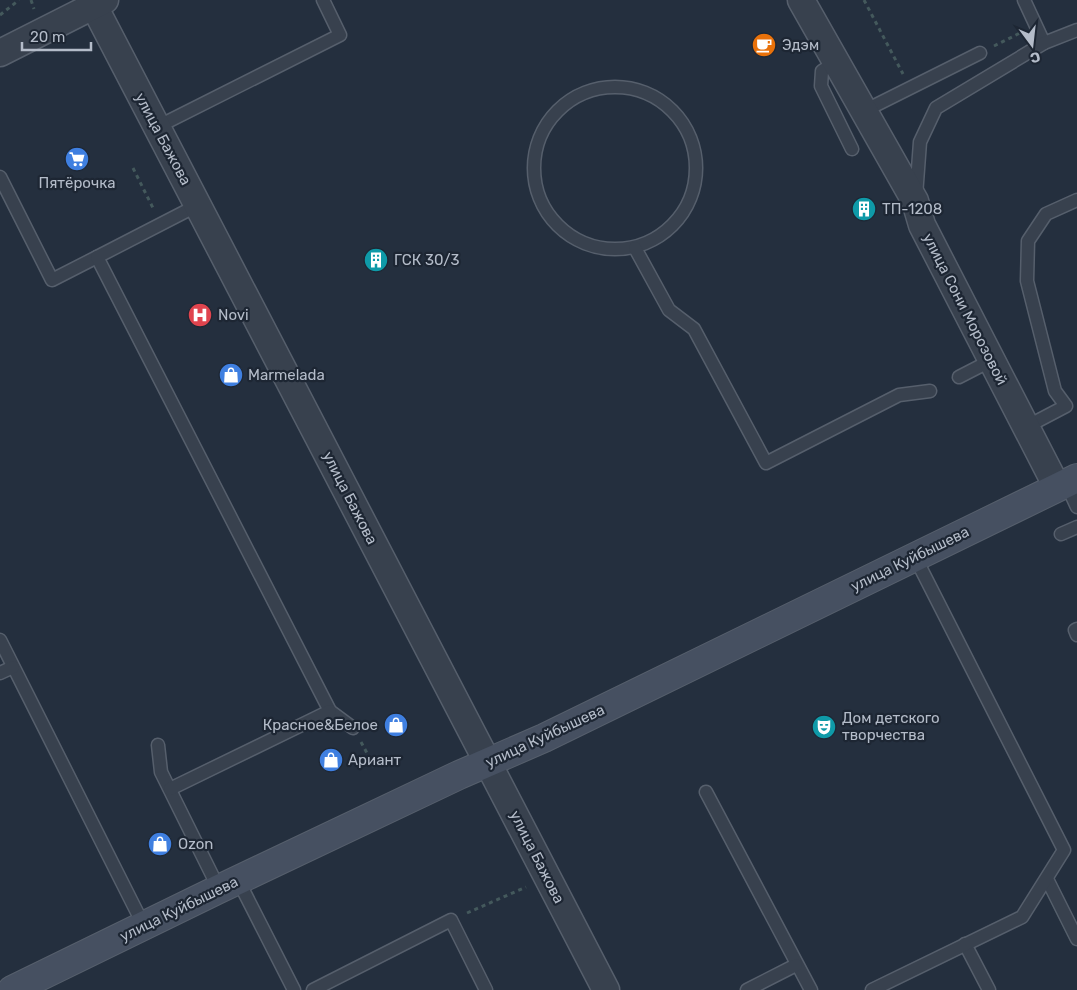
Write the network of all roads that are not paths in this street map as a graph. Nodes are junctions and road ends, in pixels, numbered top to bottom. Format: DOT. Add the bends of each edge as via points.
graph roads {
  1 [pos="323,0"];
  2 [pos="801,0"];
  3 [pos="1024,0"];
  4 [pos="100,3"];
  5 [pos="1077,30"];
  6 [pos="1044,43"];
  7 [pos="0,53"];
  8 [pos="980,53"];
  9 [pos="836,62"];
  10 [pos="864,111"];
  11 [pos="157,127"];
  12 [pos="852,149"];
  13 [pos="0,178"];
  14 [pos="915,200"];
  15 [pos="1077,200"];
  16 [pos="198,205"];
  17 [pos="635,248"];
  18 [pos="97,257"];
  19 [pos="992,360"];
  20 [pos="959,377"];
  21 [pos="930,391"];
  22 [pos="1026,427"];
  23 [pos="1066,483"];
  24 [pos="1077,507"];
  25 [pos="1077,527"];
  26 [pos="1061,534"];
  27 [pos="915,557"];
  28 [pos="1077,629"];
  29 [pos="1077,635"];
  30 [pos="0,640"];
  31 [pos="13,667"];
  32 [pos="0,673"];
  33 [pos="330,711"];
  34 [pos="353,728"];
  35 [pos="158,745"];
  36 [pos="488,763"];
  37 [pos="170,789"];
  38 [pos="706,792"];
  39 [pos="1047,879"];
  40 [pos="228,884"];
  41 [pos="144,926"];
  42 [pos="1077,938"];
  43 [pos="966,944"];
  44 [pos="796,965"];
  45 [pos="12,990"];
  46 [pos="294,990"];
  47 [pos="314,990"];
  48 [pos="486,990"];
  49 [pos="606,990"];
  50 [pos="747,990"];
  51 [pos="811,990"];
  52 [pos="872,990"];
  53 [pos="989,990"];
  1 -- 11 [label="lane" via="340,35"];
  2 -- 9 [label="street, улица Сони Морозовой"];
  3 -- 6 [label="lane"];
  4 -- 7 [label="street"];
  4 -- 11 [label="street, улица Бажова"];
  5 -- 6 [label="lane"];
  6 -- 14 [label="lane" via="936,108 920,142"];
  8 -- 10 [label="lane"];
  9 -- 10 [label="street, улица Сони Морозовой"];
  9 -- 12 [label="lane" via="822,71 821,86"];
  10 -- 14 [label="street, улица Сони Морозовой"];
  11 -- 16 [label="street, улица Бажова"];
  13 -- 18 [label="lane" via="52,280"];
  14 -- 19 [label="street, улица Сони Морозовой" via="922,225"];
  15 -- 22 [label="lane" via="1046,214 1028,241 1028,281 1055,391 1066,406"];
  16 -- 18 [label="lane"];
  16 -- 36 [label="street, улица Бажова"];
  17 -- 17 [label="lane" via="598,248 571,237 555,224 539,200 532,168 537,140 562,104 587,90 615,85 653,95 676,112 692,138 697,166 694,190 682,215 672,227"];
  17 -- 21 [label="lane" via="668,310 694,329 766,463 899,395"];
  18 -- 33 [label="lane"];
  19 -- 20 [label="lane"];
  19 -- 22 [label="street, улица Сони Морозовой"];
  22 -- 23 [label="street, улица Сони Морозовой"];
  23 -- 24 [label="lane"];
  23 -- 27 [label="main road, улица Куйбышева"];
  25 -- 26 [label="lane"];
  27 -- 36 [label="main road, улица Куйбышева"];
  27 -- 39 [label="lane" via="1064,850"];
  28 -- 29 [label="lane"];
  30 -- 31 [label="lane"];
  31 -- 32 [label="lane"];
  31 -- 41 [label="lane"];
  33 -- 34 [label="lane"];
  33 -- 37 [label="lane"];
  35 -- 37 [label="lane" via="161,772"];
  36 -- 40 [label="main road, улица Куйбышева"];
  36 -- 49 [label="street, улица Бажова"];
  37 -- 40 [label="lane"];
  38 -- 44 [label="lane"];
  39 -- 42 [label="lane"];
  39 -- 43 [label="lane" via="1022,916"];
  40 -- 41 [label="main road, улица Куйбышева"];
  40 -- 46 [label="lane"];
  41 -- 45 [label="main road, улица Куйбышева"];
  43 -- 52 [label="lane"];
  43 -- 53 [label="lane"];
  44 -- 50 [label="lane"];
  44 -- 51 [label="lane"];
  47 -- 48 [label="lane" via="451,920"];
}
